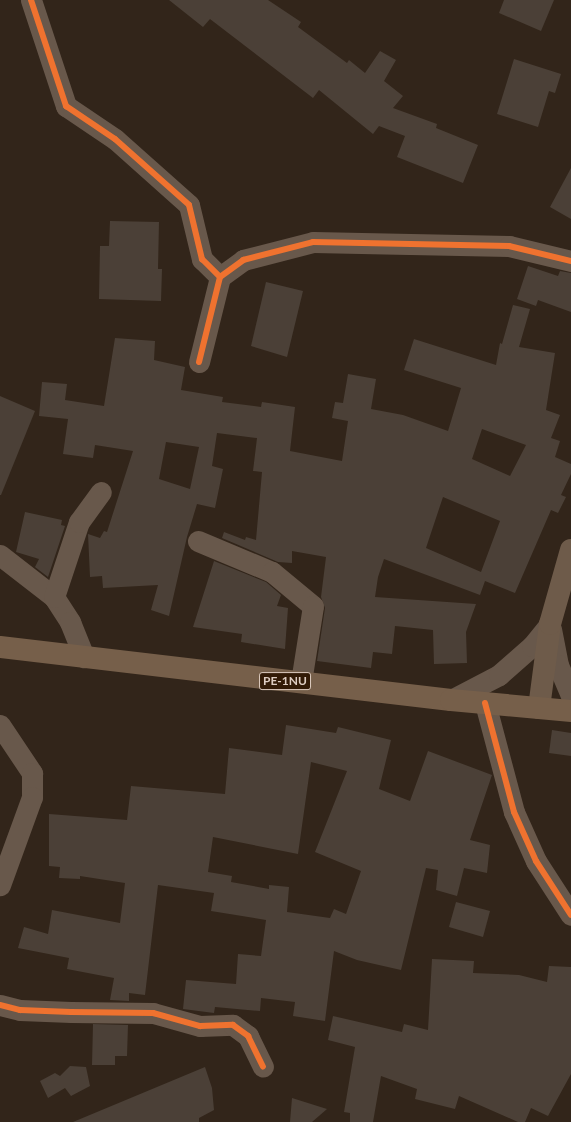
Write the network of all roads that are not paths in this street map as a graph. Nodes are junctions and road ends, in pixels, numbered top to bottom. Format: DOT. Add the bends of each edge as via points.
graph roads {
  1 [pos="31,0"];
  2 [pos="571,261"];
  3 [pos="220,277"];
  4 [pos="199,362"];
  5 [pos="101,492"];
  6 [pos="198,541"];
  7 [pos="571,550"];
  8 [pos="0,555"];
  9 [pos="54,597"];
  10 [pos="550,624"];
  11 [pos="0,647"];
  12 [pos="84,657"];
  13 [pos="301,682"];
  14 [pos="571,695"];
  15 [pos="451,700"];
  16 [pos="485,703"];
  17 [pos="539,708"];
  18 [pos="571,711"];
  19 [pos="0,725"];
  20 [pos="0,885"];
  21 [pos="571,915"];
  22 [pos="0,1005"];
  23 [pos="263,1067"];
  1 -- 3 [label="street" via="66,106 115,139 189,205 202,259"];
  2 -- 3 [label="street" via="509,246 313,242 243,260"];
  3 -- 4 [label="street"];
  5 -- 9 [label="street" via="79,522"];
  6 -- 13 [label="street" via="272,572 313,606"];
  7 -- 10 [label="main road"];
  8 -- 9 [label="street"];
  9 -- 12 [label="street" via="70,622"];
  10 -- 14 [label="street" via="558,665"];
  10 -- 15 [label="street" via="532,646 499,675"];
  10 -- 17 [label="main road"];
  11 -- 12 [label="main road, PE-1NU"];
  12 -- 13 [label="main road, PE-1NU"];
  13 -- 15 [label="main road, PE-1NU"];
  15 -- 16 [label="main road, PE-1NU"];
  16 -- 17 [label="main road, PE-1NU"];
  16 -- 21 [label="street" via="514,812 536,861"];
  17 -- 18 [label="main road, PE-1NU"];
  19 -- 20 [label="street" via="32,773 32,797"];
  22 -- 23 [label="street" via="20,1010 153,1013 200,1026 233,1025 248,1036"];
}
